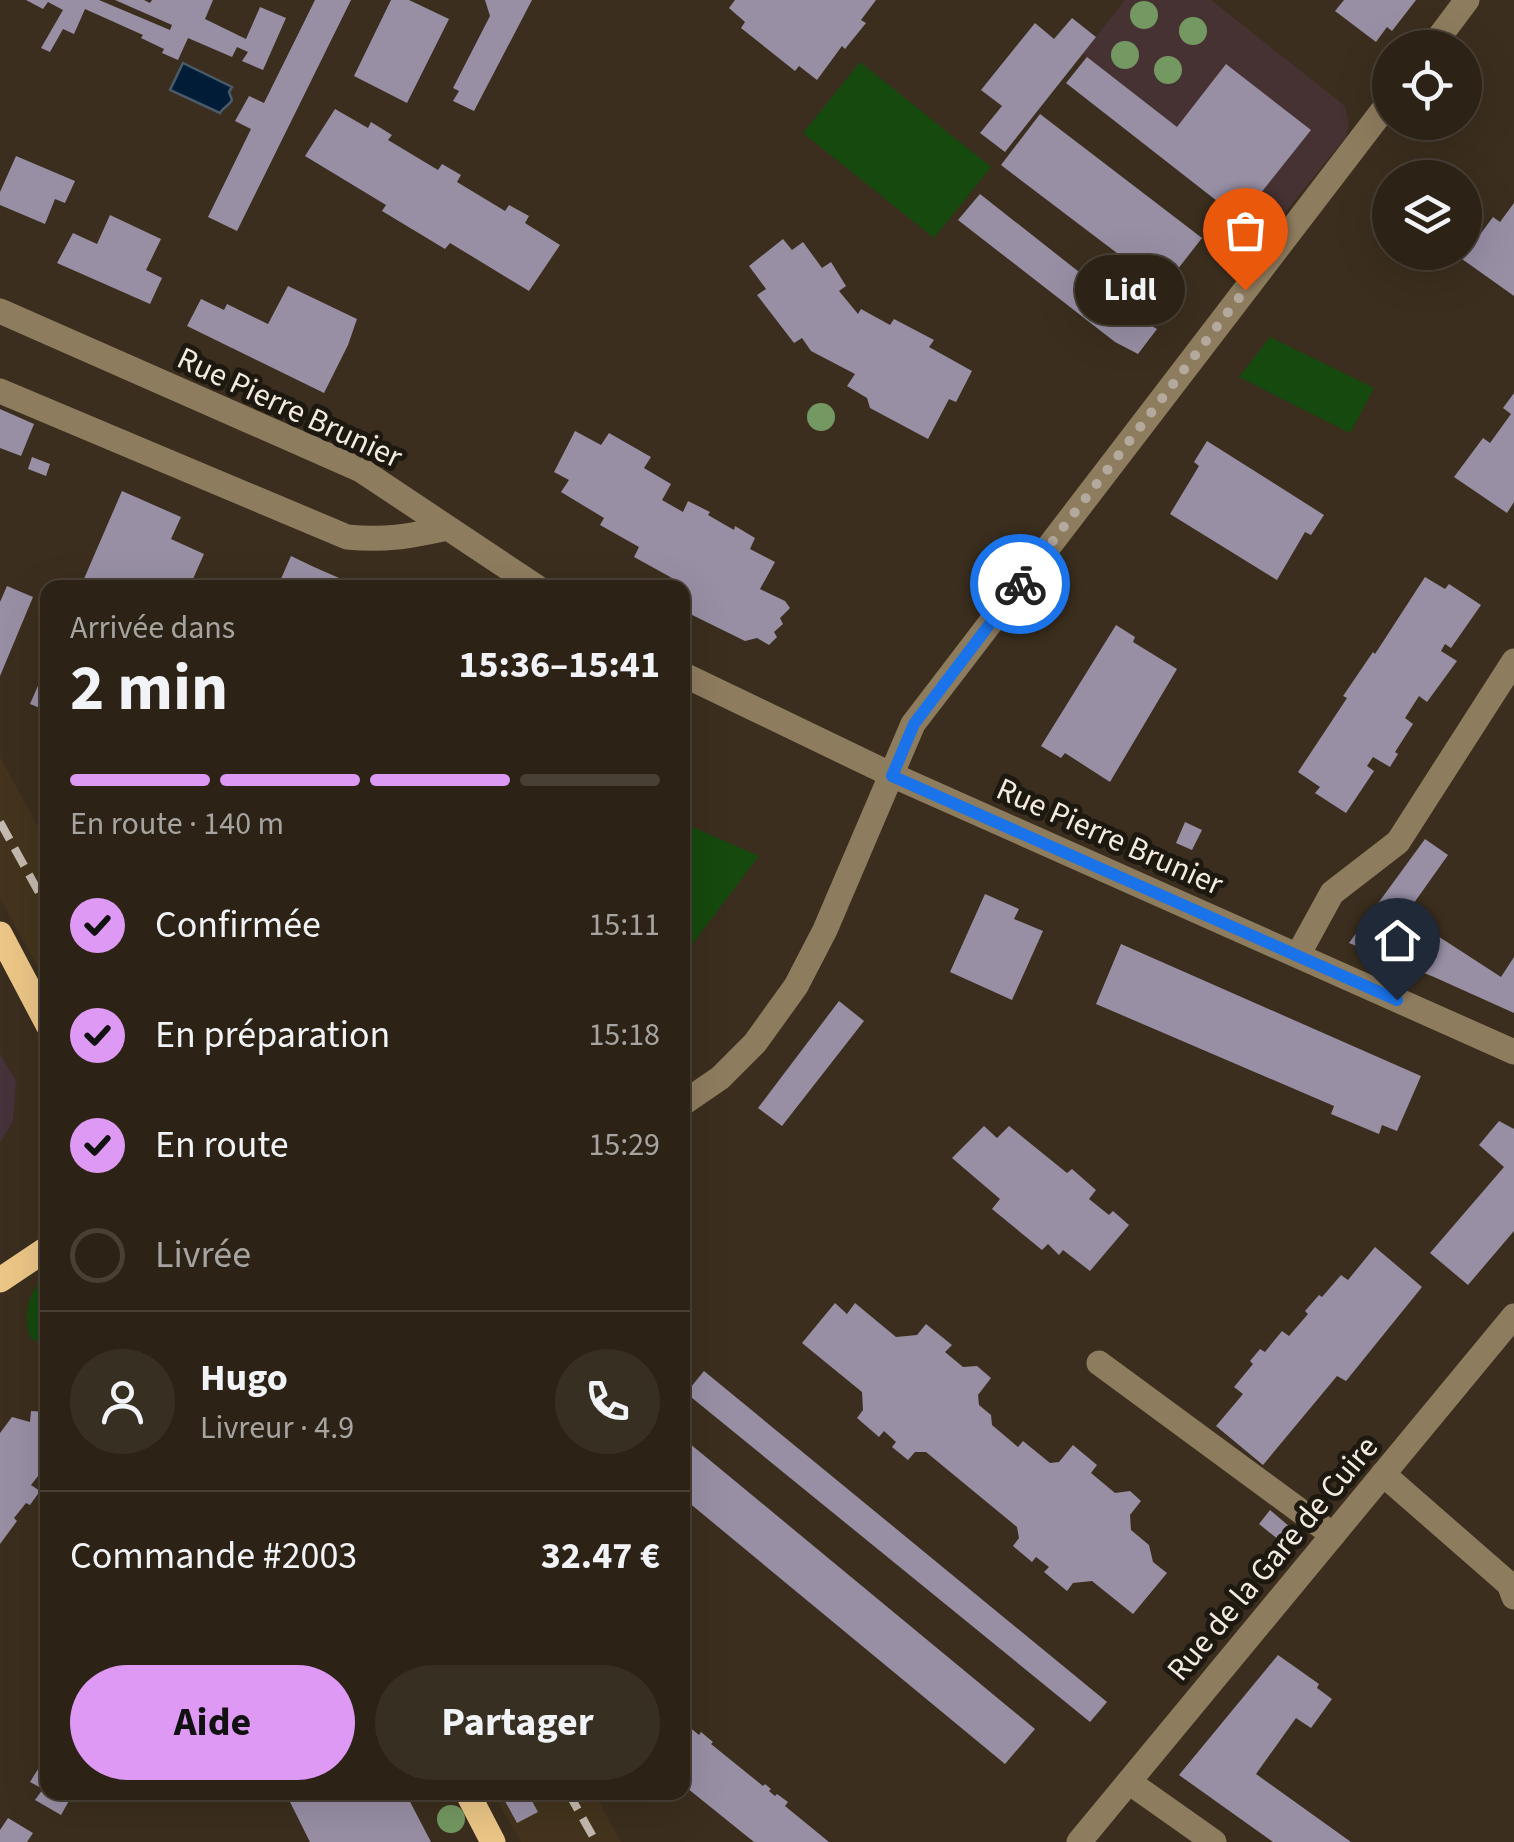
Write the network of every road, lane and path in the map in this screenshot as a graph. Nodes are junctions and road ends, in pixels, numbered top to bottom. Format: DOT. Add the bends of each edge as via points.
graph roads {
  1 [pos="1467,0"];
  2 [pos="1444,30"];
  3 [pos="1372,124"];
  4 [pos="0,311"];
  5 [pos="0,391"];
  6 [pos="448,528"];
  7 [pos="526,580"];
  8 [pos="1514,661"];
  9 [pos="690,678"];
  10 [pos="892,776"];
  11 [pos="0,934"];
  12 [pos="1298,955"];
  13 [pos="40,1010"];
  14 [pos="1514,1052"];
  15 [pos="690,1099"];
  16 [pos="40,1253"];
  17 [pos="0,1280"];
  18 [pos="1514,1316"];
  19 [pos="1099,1363"];
  20 [pos="1383,1474"];
  21 [pos="1332,1536"];
  22 [pos="1514,1597"];
  23 [pos="1129,1782"];
  24 [pos="471,1800"];
  25 [pos="494,1842"];
  26 [pos="1079,1842"];
  27 [pos="1214,1842"];
  1 -- 2 [label="street"];
  3 -- 10 [label="street" via="914,724"];
  4 -- 6 [label="street, Rue Pierre Brunier" via="361,470"];
  5 -- 6 [label="street" via="347,538 379,540"];
  6 -- 7 [label="street, Rue Pierre Brunier"];
  8 -- 12 [label="street" via="1398,842 1332,893"];
  9 -- 10 [label="street, Rue Pierre Brunier"];
  10 -- 12 [label="street, Rue Pierre Brunier"];
  10 -- 15 [label="street" via="796,986 755,1044"];
  11 -- 13 [label="main road"];
  12 -- 14 [label="street, Rue Pierre Brunier"];
  16 -- 17 [label="main road"];
  18 -- 20 [label="street, Rue de la Gare de Cuire"];
  19 -- 21 [label="street"];
  20 -- 21 [label="street, Rue de la Gare de Cuire"];
  20 -- 22 [label="street" via="1509,1584"];
  21 -- 23 [label="street, Rue de la Gare de Cuire"];
  23 -- 26 [label="street, Rue de la Gare de Cuire"];
  23 -- 27 [label="street"];
  24 -- 25 [label="main road"];
}
